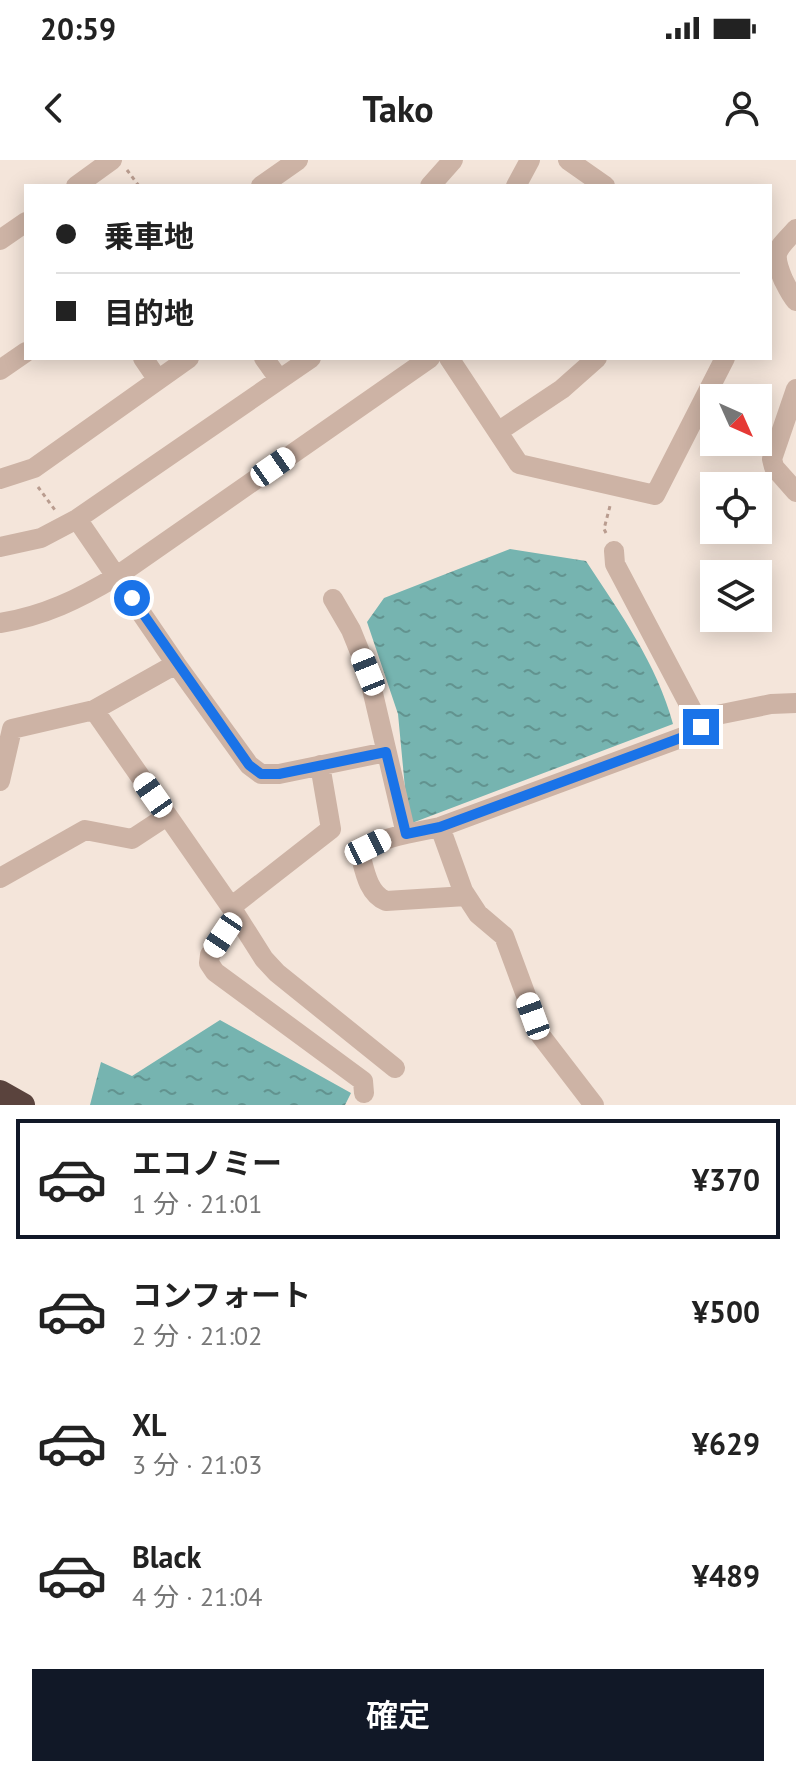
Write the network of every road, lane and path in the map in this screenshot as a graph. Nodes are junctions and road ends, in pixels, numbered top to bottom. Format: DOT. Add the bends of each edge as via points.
graph roads {
  1 [pos="298,160"];
  2 [pos="453,160"];
  3 [pos="530,160"];
  4 [pos="568,160"];
  5 [pos="118,163"];
  6 [pos="80,184"];
  7 [pos="137,184"];
  8 [pos="264,184"];
  9 [pos="432,184"];
  10 [pos="517,184"];
  11 [pos="601,184"];
  12 [pos="24,223"];
  13 [pos="796,229"];
  14 [pos="0,240"];
  15 [pos="796,301"];
  16 [pos="24,353"];
  17 [pos="144,360"];
  18 [pos="186,360"];
  19 [pos="265,360"];
  20 [pos="308,360"];
  21 [pos="427,360"];
  22 [pos="450,360"];
  23 [pos="595,360"];
  24 [pos="724,360"];
  25 [pos="0,370"];
  26 [pos="279,379"];
  27 [pos="158,380"];
  28 [pos="796,389"];
  29 [pos="499,431"];
  30 [pos="26,471"];
  31 [pos="0,479"];
  32 [pos="615,486"];
  33 [pos="796,492"];
  34 [pos="57,513"];
  35 [pos="77,519"];
  36 [pos="0,547"];
  37 [pos="614,551"];
  38 [pos="117,576"];
  39 [pos="333,599"];
  40 [pos="0,623"];
  41 [pos="176,664"];
  42 [pos="796,703"];
  43 [pos="94,710"];
  44 [pos="701,727"];
  45 [pos="386,752"];
  46 [pos="320,765"];
  47 [pos="0,781"];
  48 [pos="167,816"];
  49 [pos="440,827"];
  50 [pos="406,834"];
  51 [pos="0,878"];
  52 [pos="466,896"];
  53 [pos="234,911"];
  54 [pos="395,1068"];
  55 [pos="0,1092"];
  56 [pos="364,1093"];
  57 [pos="23,1105"];
  58 [pos="594,1105"];
  1 -- 8 [label="street"];
  2 -- 9 [label="street"];
  3 -- 10 [label="street"];
  4 -- 11 [label="street"];
  5 -- 6 [label="street"];
  5 -- 7 [label="path"];
  12 -- 14 [label="street"];
  13 -- 15 [label="street" via="775,260"];
  16 -- 25 [label="street"];
  17 -- 27 [label="street"];
  18 -- 27 [label="street"];
  19 -- 26 [label="street"];
  20 -- 26 [label="street"];
  21 -- 38 [label="street"];
  22 -- 29 [label="street"];
  23 -- 29 [label="street"];
  24 -- 32 [label="street" via="655,495"];
  26 -- 35 [label="street"];
  27 -- 30 [label="street"];
  28 -- 33 [label="street" via="772,459"];
  29 -- 32 [label="street" via="519,464"];
  30 -- 31 [label="street"];
  30 -- 34 [label="path"];
  32 -- 37 [label="path" via="604,529"];
  35 -- 36 [label="street" via="41,538"];
  35 -- 38 [label="street"];
  37 -- 44 [label="street" via="615,564"];
  38 -- 40 [label="street" via="70,604"];
  38 -- 41 [label="street"];
  39 -- 45 [label="street" via="368,672"];
  41 -- 43 [label="street"];
  41 -- 46 [label="street" via="261,774"];
  42 -- 44 [label="street" via="712,716"];
  43 -- 47 [label="street" via="12,729"];
  43 -- 48 [label="street"];
  44 -- 49 [label="street"];
  45 -- 46 [label="street"];
  45 -- 50 [label="street"];
  46 -- 53 [label="street" via="331,829"];
  48 -- 51 [label="street" via="132,839 85,830"];
  48 -- 53 [label="street"];
  49 -- 50 [label="street"];
  49 -- 52 [label="street"];
  50 -- 52 [label="street" via="368,847 361,857 378,898"];
  52 -- 58 [label="street" via="504,936 541,1036"];
  53 -- 54 [label="street" via="277,973"];
  53 -- 56 [label="street" via="210,955 215,972 363,1081"];
  55 -- 57 [label="highway"];
}
